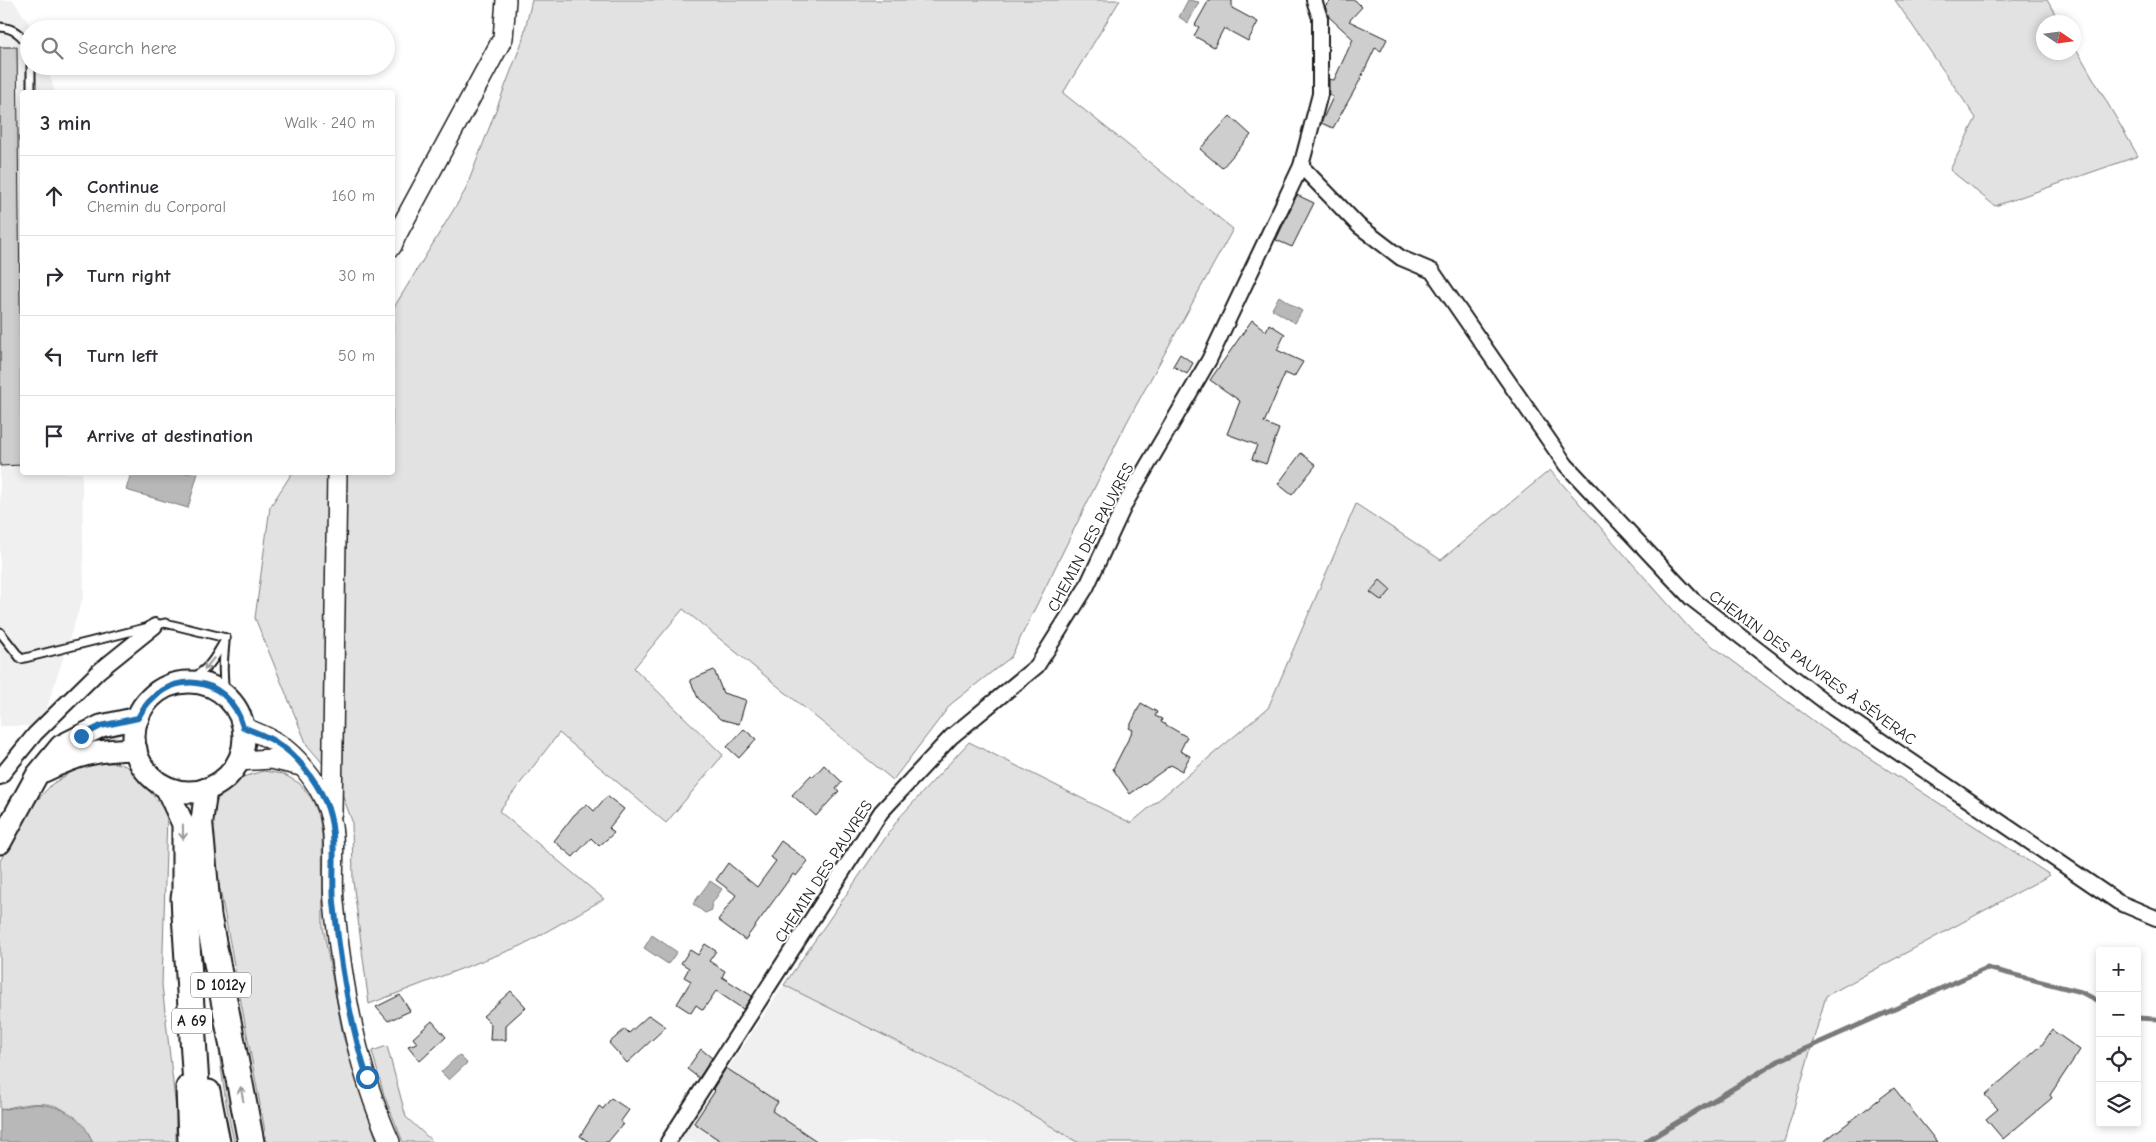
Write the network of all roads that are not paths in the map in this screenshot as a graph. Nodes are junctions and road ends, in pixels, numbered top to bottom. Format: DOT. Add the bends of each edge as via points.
graph roads {
  1 [pos="506,0"];
  2 [pos="1314,0"];
  3 [pos="0,27"];
  4 [pos="20,34"];
  5 [pos="31,75"];
  6 [pos="31,90"];
  7 [pos="1301,166"];
  8 [pos="395,238"];
  9 [pos="337,475"];
  10 [pos="155,626"];
  11 [pos="0,632"];
  12 [pos="226,638"];
  13 [pos="185,682"];
  14 [pos="226,697"];
  15 [pos="138,718"];
  16 [pos="243,727"];
  17 [pos="136,749"];
  18 [pos="238,761"];
  19 [pos="302,767"];
  20 [pos="38,775"];
  21 [pos="0,777"];
  22 [pos="166,787"];
  23 [pos="206,789"];
  24 [pos="332,825"];
  25 [pos="200,827"];
  26 [pos="0,843"];
  27 [pos="184,898"];
  28 [pos="2156,918"];
  29 [pos="189,1142"];
  30 [pos="206,1142"];
  31 [pos="219,1142"];
  32 [pos="251,1142"];
  33 [pos="390,1142"];
  34 [pos="668,1142"];
  1 -- 8 [label="street" via="503,38"];
  2 -- 7 [label="street, CHEMIN DES PAUVRES" via="1320,18 1320,94"];
  3 -- 4 [label="lane"];
  5 -- 6 [label="lane"];
  7 -- 28 [label="street, CHEMIN DES PAUVRES À SÉVERAC" via="1359,226 1401,258 1432,271 1566,465 1692,599 1841,713 2118,902"];
  7 -- 34 [label="street, CHEMIN DES PAUVRES" via="1209,360 1126,502 1086,588 1037,666 951,737 881,812"];
  9 -- 24 [label="street"];
  10 -- 11 [label="lane" via="21,659"];
  10 -- 12 [label="lane" via="165,624"];
  10 -- 21 [label="street" via="99,671 35,734"];
  12 -- 13 [label="lane, one-way" via="212,662"];
  12 -- 14 [label="lane" via="222,681"];
  13 -- 14 [label="main road" via="203,684"];
  13 -- 15 [label="main road" via="156,693"];
  14 -- 16 [label="main road" via="237,710"];
  15 -- 17 [label="main road" via="134,739"];
  15 -- 20 [label="main road" via="101,726 62,746"];
  16 -- 18 [label="main road"];
  16 -- 19 [label="street" via="277,742"];
  17 -- 20 [label="main road" via="103,750 68,759"];
  17 -- 22 [label="main road" via="144,768"];
  18 -- 19 [label="street" via="271,759"];
  18 -- 23 [label="main road" via="225,779"];
  19 -- 24 [label="street" via="325,802"];
  20 -- 26 [label="main road"];
  22 -- 23 [label="main road" via="186,792"];
  22 -- 27 [label="main road, one-way" via="183,824"];
  23 -- 25 [label="main road"];
  24 -- 33 [label="street" via="334,900 350,1012 362,1062"];
  25 -- 31 [label="main road, A 69" via="195,904 198,1003"];
  32 -- 25 [label="highway, D 1012y, one-way" via="208,916"];
  27 -- 29 [label="main road, A 69" via="181,1008"];
  27 -- 30 [label="highway, A 69" via="196,1085"];
}
